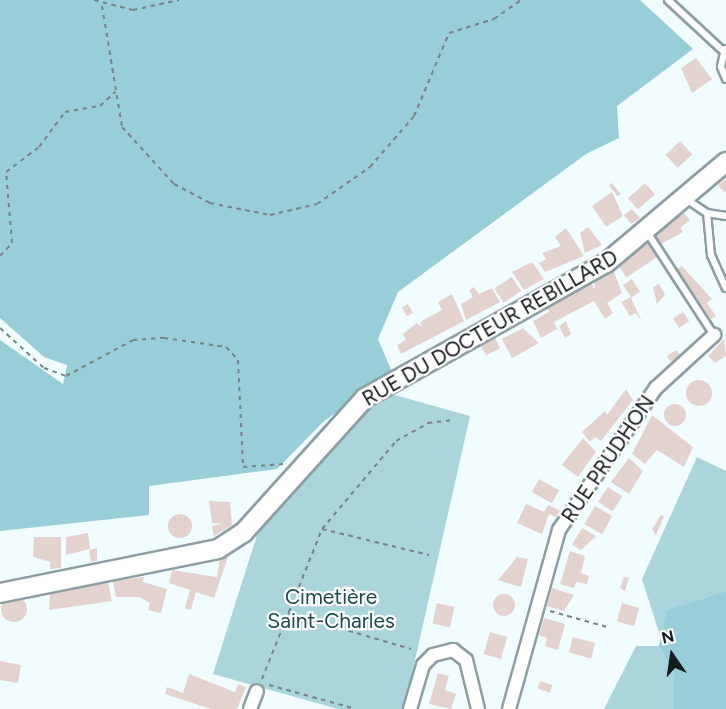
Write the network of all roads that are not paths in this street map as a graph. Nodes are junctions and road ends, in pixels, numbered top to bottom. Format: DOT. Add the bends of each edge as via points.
graph roads {
  1 [pos="668,0"];
  2 [pos="724,50"];
  3 [pos="726,79"];
  4 [pos="726,162"];
  5 [pos="685,198"];
  6 [pos="707,213"];
  7 [pos="726,216"];
  8 [pos="647,232"];
  9 [pos="726,288"];
  10 [pos="714,335"];
  11 [pos="0,593"];
  12 [pos="257,691"];
  13 [pos="249,709"];
  14 [pos="410,709"];
  15 [pos="478,709"];
  16 [pos="509,709"];
  1 -- 2 [label="lane"];
  2 -- 3 [label="lane"];
  4 -- 5 [label="main road, RUE DU DOCTEUR REBILLARD"];
  5 -- 6 [label="lane"];
  5 -- 8 [label="main road, RUE DU DOCTEUR REBILLARD"];
  6 -- 7 [label="lane"];
  6 -- 9 [label="lane" via="711,255"];
  8 -- 10 [label="lane"];
  8 -- 11 [label="main road, RUE DU DOCTEUR REBILLARD" via="584,276 365,398 243,533 218,549"];
  10 -- 16 [label="street, RUE PRUDHON" via="656,388 559,530"];
  12 -- 13 [label="street"];
  14 -- 15 [label="street" via="423,665 433,655 453,650 466,660"];
}
